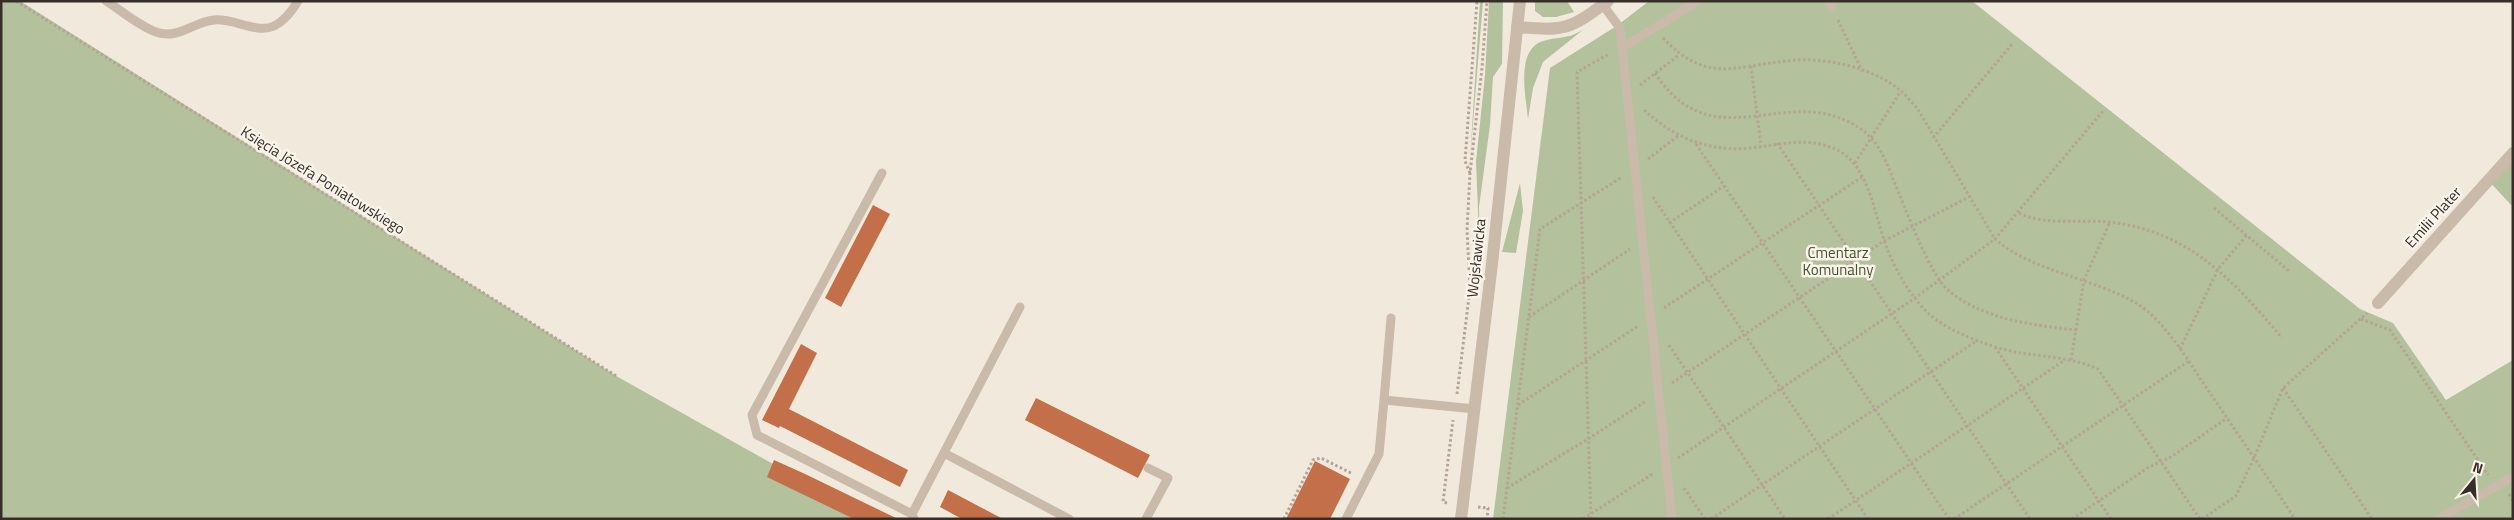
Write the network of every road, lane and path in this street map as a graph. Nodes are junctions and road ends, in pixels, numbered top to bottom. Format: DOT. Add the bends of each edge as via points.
graph roads {
  1 [pos="16,1"];
  2 [pos="106,1"];
  3 [pos="298,1"];
  4 [pos="1477,1"];
  5 [pos="1486,1"];
  6 [pos="1520,1"];
  7 [pos="1698,1"];
  8 [pos="1606,3"];
  9 [pos="1830,4"];
  10 [pos="1517,27"];
  11 [pos="1654,28"];
  12 [pos="2013,43"];
  13 [pos="1622,48"];
  14 [pos="1679,54"];
  15 [pos="1751,66"];
  16 [pos="1862,71"];
  17 [pos="1655,73"];
  18 [pos="1901,91"];
  19 [pos="1627,96"];
  20 [pos="2103,111"];
  21 [pos="1757,116"];
  22 [pos="1678,136"];
  23 [pos="1871,138"];
  24 [pos="1933,138"];
  25 [pos="1696,143"];
  26 [pos="1777,144"];
  27 [pos="1761,146"];
  28 [pos="2513,152"];
  29 [pos="1855,163"];
  30 [pos="1636,168"];
  31 [pos="882,173"];
  32 [pos="1470,173"];
  33 [pos="1862,177"];
  34 [pos="1724,186"];
  35 [pos="1650,192"];
  36 [pos="1969,197"];
  37 [pos="1581,202"];
  38 [pos="1819,206"];
  39 [pos="2214,208"];
  40 [pos="2018,213"];
  41 [pos="2110,222"];
  42 [pos="1668,224"];
  43 [pos="1912,226"];
  44 [pos="2247,235"];
  45 [pos="1995,239"];
  46 [pos="1884,240"];
  47 [pos="1643,241"];
  48 [pos="1763,243"];
  49 [pos="1855,260"];
  50 [pos="2218,268"];
  51 [pos="2289,271"];
  52 [pos="1707,280"];
  53 [pos="2084,280"];
  54 [pos="1583,281"];
  55 [pos="1940,281"];
  56 [pos="1800,297"];
  57 [pos="1915,298"];
  58 [pos="2378,303"];
  59 [pos="1020,307"];
  60 [pos="1892,314"];
  61 [pos="1529,317"];
  62 [pos="1650,317"];
  63 [pos="1391,318"];
  64 [pos="2361,319"];
  65 [pos="2076,330"];
  66 [pos="1744,334"];
  67 [pos="2282,338"];
  68 [pos="1978,340"];
  69 [pos="1666,341"];
  70 [pos="1995,346"];
  71 [pos="2180,349"];
  72 [pos="1836,352"];
  73 [pos="1586,360"];
  74 [pos="2065,360"];
  75 [pos="2071,361"];
  76 [pos="2189,361"];
  77 [pos="1931,371"];
  78 [pos="1687,373"];
  79 [pos="618,377"];
  80 [pos="2023,388"];
  81 [pos="2283,388"];
  82 [pos="1781,389"];
  83 [pos="1659,392"];
  84 [pos="1384,400"];
  85 [pos="1518,405"];
  86 [pos="2123,405"];
  87 [pos="1455,407"];
  88 [pos="1875,408"];
  89 [pos="1475,409"];
  90 [pos="1445,416"];
  91 [pos="1454,417"];
  92 [pos="2227,418"];
  93 [pos="1967,426"];
  94 [pos="1724,427"];
  95 [pos="1588,439"];
  96 [pos="1819,446"];
  97 [pos="2062,446"];
  98 [pos="944,452"];
  99 [pos="2254,458"];
  100 [pos="2161,462"];
  101 [pos="1912,463"];
  102 [pos="1667,465"];
  103 [pos="1148,468"];
  104 [pos="1356,475"];
  105 [pos="2513,477"];
  106 [pos="1762,484"];
  107 [pos="2007,484"];
  108 [pos="2495,486"];
  109 [pos="1507,488"];
  110 [pos="1856,500"];
  111 [pos="2099,500"];
  112 [pos="1450,503"];
  113 [pos="1474,506"];
  114 [pos="1590,514"];
  115 [pos="913,516"];
  116 [pos="1069,519"];
  117 [pos="1146,519"];
  118 [pos="1284,519"];
  119 [pos="1346,519"];
  120 [pos="1461,519"];
  121 [pos="1487,519"];
  122 [pos="1503,519"];
  123 [pos="1583,519"];
  124 [pos="1591,519"];
  125 [pos="1672,519"];
  126 [pos="1705,519"];
  127 [pos="1711,519"];
  128 [pos="1786,519"];
  129 [pos="1828,519"];
  130 [pos="1868,519"];
  131 [pos="1949,519"];
  132 [pos="1954,519"];
  133 [pos="2030,519"];
  134 [pos="2072,519"];
  135 [pos="2111,519"];
  136 [pos="2201,519"];
  137 [pos="2295,519"];
  138 [pos="2372,519"];
  139 [pos="2438,519"];
  1 -- 79 [label="path, Księcia Józefa Poniatowskiego"];
  2 -- 3 [label="lane" via="155,32 172,35 201,22 216,20 265,28 275,26 285,19"];
  4 -- 32 [label="path" via="1465,161"];
  5 -- 32 [label="path"];
  6 -- 10 [label="street, Wojsławicka"];
  7 -- 11 [label="lane"];
  8 -- 10 [label="street" via="1571,26 1549,29"];
  8 -- 13 [label="lane" via="1620,28"];
  9 -- 16 [label="path"];
  10 -- 89 [label="street, Wojsławicka"];
  11 -- 13 [label="lane"];
  11 -- 14 [label="path"];
  12 -- 24 [label="path"];
  13 -- 19 [label="lane"];
  13 -- 37 [label="path" via="1576,72"];
  14 -- 15 [label="path" via="1697,65 1713,69"];
  14 -- 17 [label="path"];
  15 -- 16 [label="path" via="1788,60 1829,61"];
  15 -- 21 [label="path"];
  16 -- 18 [label="path"];
  17 -- 19 [label="path"];
  17 -- 21 [label="path" via="1678,101 1692,110 1720,118"];
  18 -- 23 [label="path"];
  18 -- 24 [label="path" via="1917,108"];
  19 -- 22 [label="path"];
  19 -- 30 [label="lane"];
  20 -- 40 [label="path"];
  21 -- 23 [label="path" via="1791,111 1820,112 1852,123"];
  21 -- 27 [label="path"];
  22 -- 25 [label="path"];
  22 -- 30 [label="path"];
  23 -- 29 [label="path"];
  23 -- 43 [label="path" via="1887,162"];
  24 -- 36 [label="path"];
  25 -- 27 [label="path" via="1718,148"];
  25 -- 34 [label="path"];
  26 -- 27 [label="path"];
  26 -- 29 [label="path" via="1815,141 1838,149"];
  26 -- 38 [label="path"];
  28 -- 58 [label="street, Emilii Plater"];
  29 -- 33 [label="path"];
  30 -- 37 [label="path"];
  30 -- 47 [label="lane"];
  31 -- 115 [label="lane" via="752,415 757,435"];
  32 -- 87 [label="path" via="1467,230 1470,289"];
  33 -- 38 [label="path"];
  33 -- 46 [label="path"];
  34 -- 42 [label="path"];
  34 -- 48 [label="path"];
  35 -- 42 [label="path"];
  36 -- 43 [label="path"];
  36 -- 45 [label="path"];
  37 -- 54 [label="path"];
  37 -- 61 [label="path" via="1540,228"];
  38 -- 48 [label="path"];
  38 -- 49 [label="path"];
  39 -- 44 [label="path"];
  40 -- 41 [label="path" via="2037,219"];
  40 -- 45 [label="path"];
  41 -- 50 [label="path" via="2178,242"];
  41 -- 53 [label="path"];
  42 -- 52 [label="path"];
  43 -- 46 [label="path"];
  43 -- 55 [label="path"];
  44 -- 50 [label="path"];
  44 -- 51 [label="path"];
  45 -- 53 [label="path" via="2026,259"];
  45 -- 55 [label="path"];
  46 -- 49 [label="path"];
  46 -- 57 [label="path" via="1900,276"];
  47 -- 54 [label="path"];
  47 -- 62 [label="lane"];
  48 -- 52 [label="path"];
  48 -- 56 [label="path"];
  49 -- 56 [label="path"];
  49 -- 60 [label="path"];
  50 -- 67 [label="path"];
  50 -- 71 [label="path"];
  52 -- 62 [label="path"];
  52 -- 66 [label="path"];
  53 -- 65 [label="path"];
  53 -- 71 [label="path" via="2137,304 2151,315"];
  54 -- 61 [label="path"];
  54 -- 73 [label="path"];
  55 -- 57 [label="path"];
  55 -- 65 [label="path" via="1948,291 1999,317 2024,324"];
  56 -- 66 [label="path"];
  56 -- 72 [label="path"];
  57 -- 60 [label="path"];
  57 -- 68 [label="path" via="1929,314"];
  58 -- 64 [label="path"];
  59 -- 98 [label="lane"];
  60 -- 72 [label="path"];
  60 -- 77 [label="path"];
  61 -- 85 [label="path"];
  62 -- 73 [label="path"];
  62 -- 83 [label="lane"];
  63 -- 84 [label="lane"];
  64 -- 81 [label="path"];
  64 -- 108 [label="path" via="2390,330"];
  65 -- 75 [label="path"];
  66 -- 78 [label="path"];
  66 -- 82 [label="path"];
  68 -- 70 [label="path"];
  68 -- 77 [label="path"];
  69 -- 78 [label="path"];
  70 -- 74 [label="path"];
  70 -- 80 [label="path"];
  71 -- 76 [label="path"];
  72 -- 82 [label="path"];
  72 -- 88 [label="path"];
  73 -- 85 [label="path"];
  73 -- 95 [label="path"];
  74 -- 75 [label="path"];
  74 -- 80 [label="path"];
  75 -- 86 [label="path" via="2098,369"];
  76 -- 86 [label="path"];
  76 -- 92 [label="path"];
  77 -- 88 [label="path"];
  77 -- 93 [label="path"];
  78 -- 83 [label="path"];
  78 -- 94 [label="path"];
  80 -- 93 [label="path"];
  80 -- 97 [label="path"];
  81 -- 99 [label="path"];
  81 -- 138 [label="path"];
  82 -- 94 [label="path"];
  82 -- 96 [label="path"];
  83 -- 95 [label="path"];
  83 -- 102 [label="lane"];
  84 -- 87 [label="lane"];
  84 -- 119 [label="lane" via="1379,454"];
  85 -- 109 [label="path"];
  86 -- 97 [label="path"];
  86 -- 100 [label="path"];
  87 -- 89 [label="lane"];
  87 -- 91 [label="path"];
  88 -- 96 [label="path"];
  88 -- 101 [label="path"];
  89 -- 120 [label="street, Wojsławicka"];
  90 -- 91 [label="path"];
  91 -- 112 [label="path" via="1443,502"];
  92 -- 99 [label="path"];
  92 -- 100 [label="path"];
  93 -- 101 [label="path"];
  93 -- 107 [label="path"];
  94 -- 102 [label="path"];
  94 -- 106 [label="path"];
  95 -- 109 [label="path"];
  95 -- 114 [label="path"];
  96 -- 106 [label="path"];
  96 -- 110 [label="path"];
  97 -- 107 [label="path"];
  97 -- 111 [label="path"];
  98 -- 115 [label="lane"];
  98 -- 116 [label="lane"];
  99 -- 136 [label="path" via="2236,496"];
  99 -- 137 [label="path"];
  100 -- 111 [label="path"];
  100 -- 136 [label="path"];
  101 -- 110 [label="path"];
  101 -- 131 [label="path"];
  102 -- 114 [label="path"];
  102 -- 125 [label="lane"];
  102 -- 126 [label="path"];
  103 -- 117 [label="lane" via="1168,478"];
  104 -- 118 [label="path" via="1321,458 1312,460"];
  105 -- 108 [label="lane"];
  106 -- 127 [label="path"];
  106 -- 128 [label="path"];
  107 -- 132 [label="path"];
  107 -- 133 [label="path"];
  108 -- 139 [label="lane"];
  109 -- 122 [label="path"];
  110 -- 129 [label="path"];
  110 -- 130 [label="path"];
  111 -- 134 [label="path"];
  111 -- 135 [label="path"];
  113 -- 121 [label="path" via="1488,508"];
  114 -- 123 [label="path"];
  114 -- 124 [label="path"];
}
